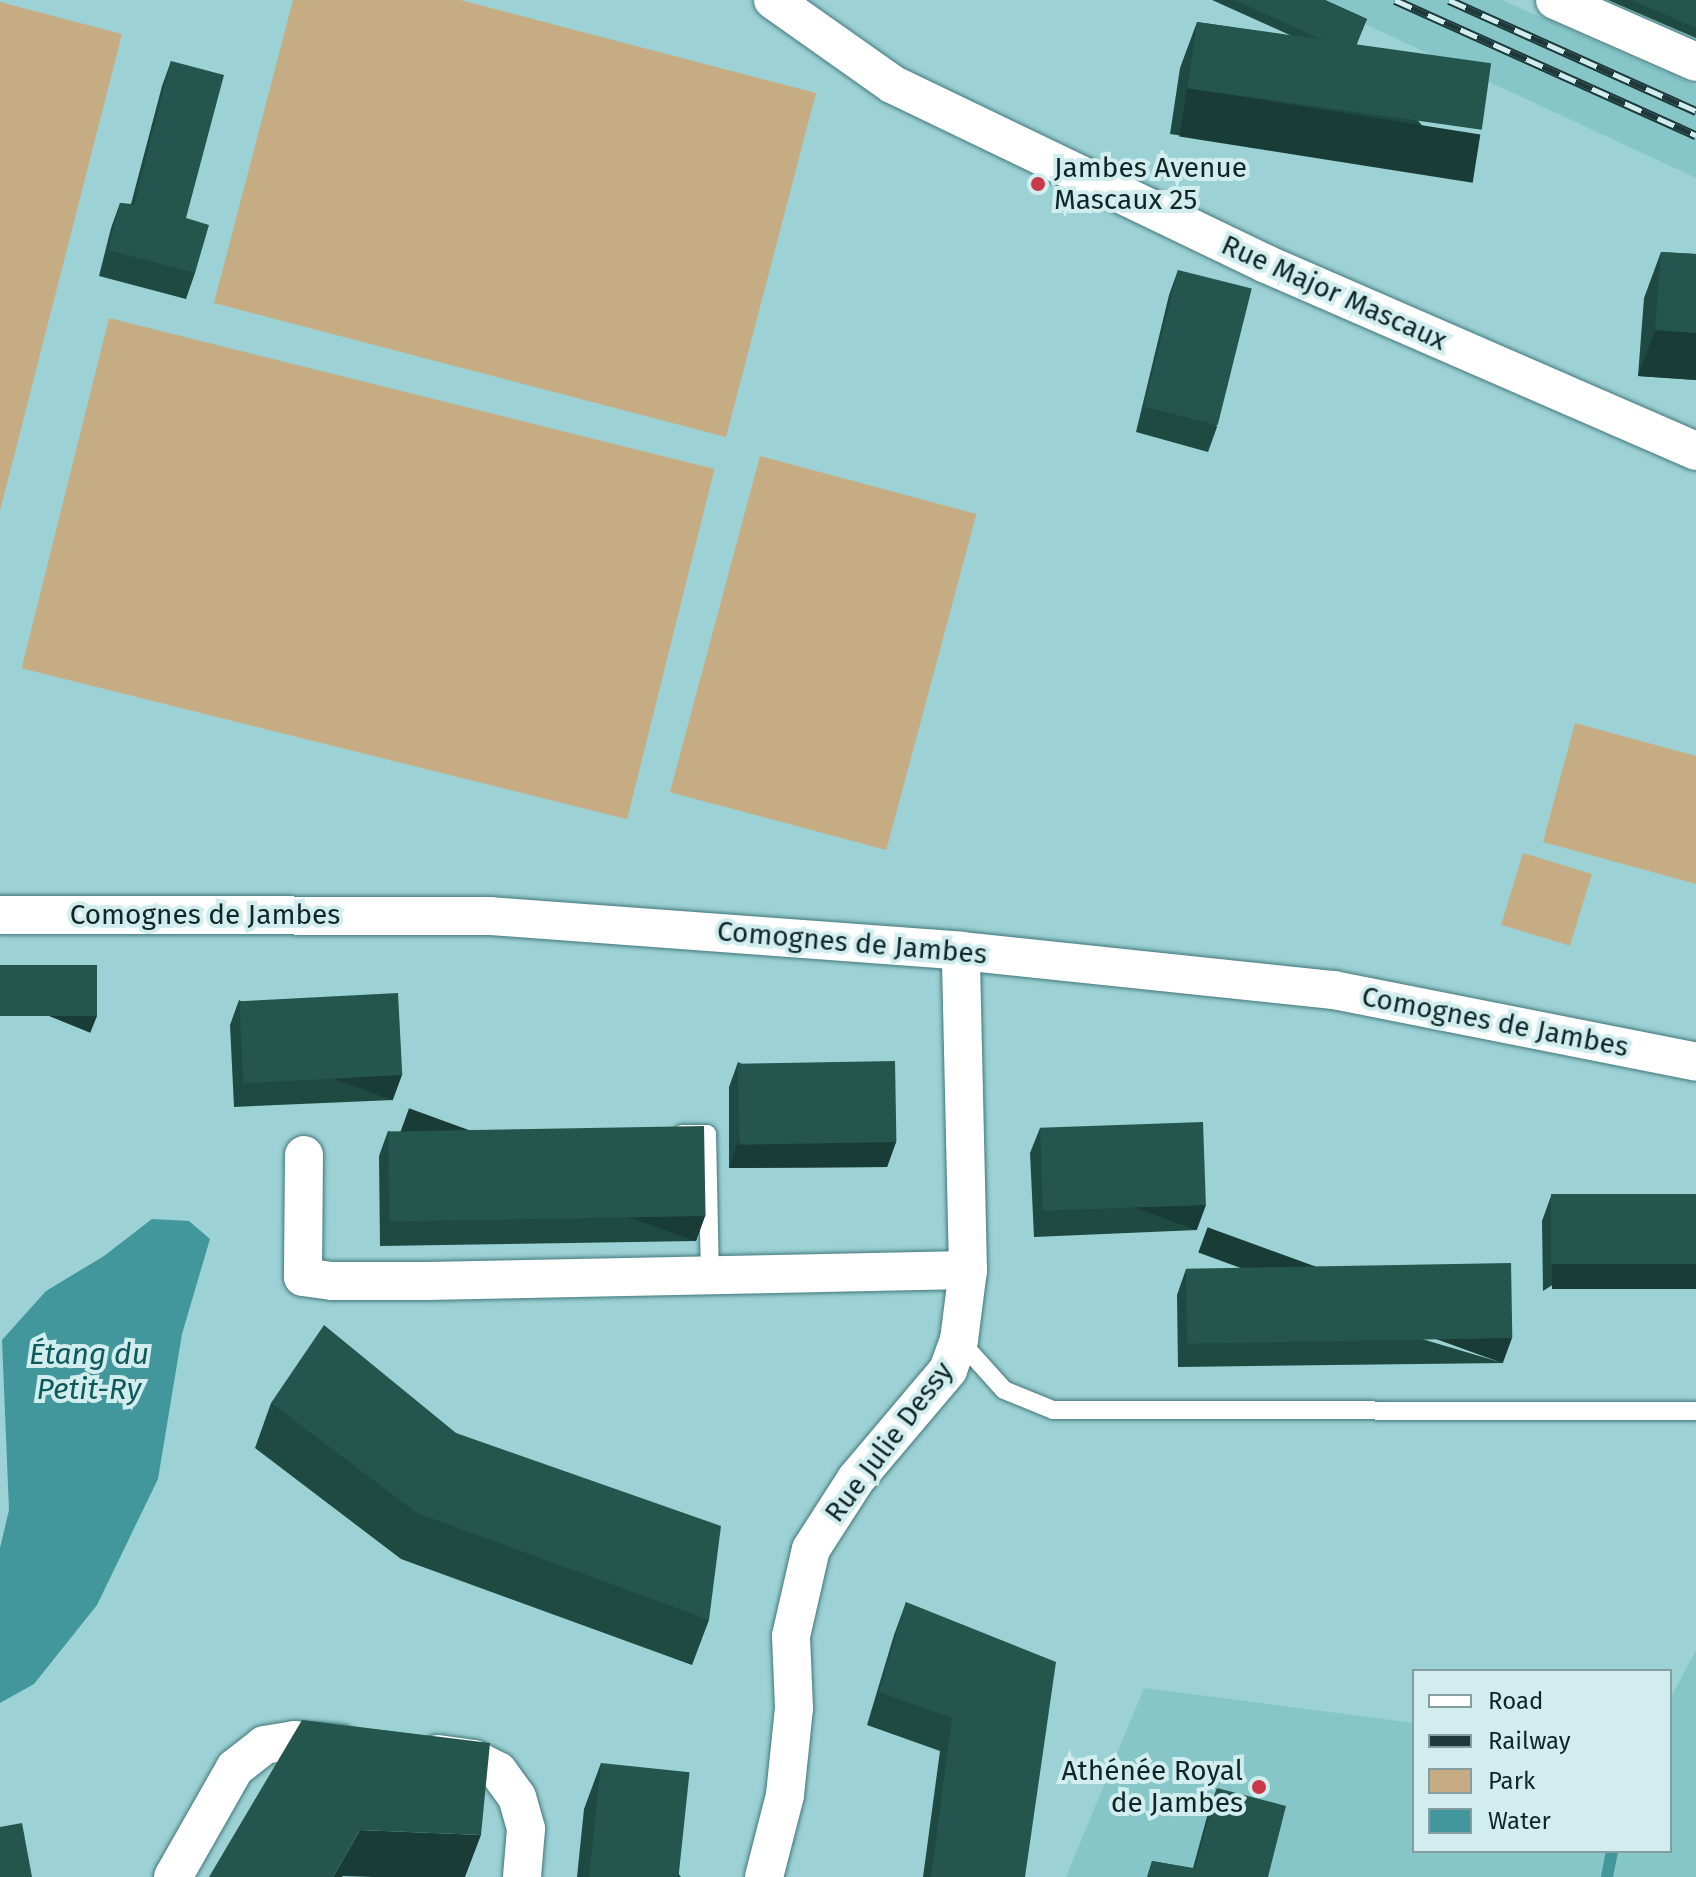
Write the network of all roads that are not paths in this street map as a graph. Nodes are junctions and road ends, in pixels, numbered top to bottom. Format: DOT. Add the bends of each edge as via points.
graph roads {
  1 [pos="773,0"];
  2 [pos="1555,0"];
  3 [pos="1696,62"];
  4 [pos="1696,451"];
  5 [pos="0,915"];
  6 [pos="961,951"];
  7 [pos="1696,1062"];
  8 [pos="660,1134"];
  9 [pos="304,1155"];
  10 [pos="968,1270"];
  11 [pos="710,1277"];
  12 [pos="959,1340"];
  13 [pos="1696,1411"];
  14 [pos="173,1877"];
  15 [pos="522,1877"];
  16 [pos="764,1877"];
  1 -- 4 [label="street, Rue Major Mascaux" via="892,84 1266,264"];
  2 -- 3 [label="street"];
  5 -- 6 [label="street, Comognes de Jambes" via="490,916"];
  6 -- 7 [label="street, Comognes de Jambes" via="1334,990"];
  6 -- 10 [label="street, Rue Julie Dessy"];
  8 -- 11 [label="lane" via="707,1134"];
  9 -- 11 [label="street" via="303,1277"];
  10 -- 11 [label="street"];
  10 -- 12 [label="street, Rue Julie Dessy"];
  12 -- 13 [label="lane" via="1004,1390 1053,1410"];
  12 -- 16 [label="street, Rue Julie Dessy" via="948,1370 856,1479 811,1549 791,1636 794,1708 785,1795"];
  14 -- 15 [label="street" via="235,1768 264,1745 294,1740 474,1759 498,1771 517,1797 526,1829"];
}
